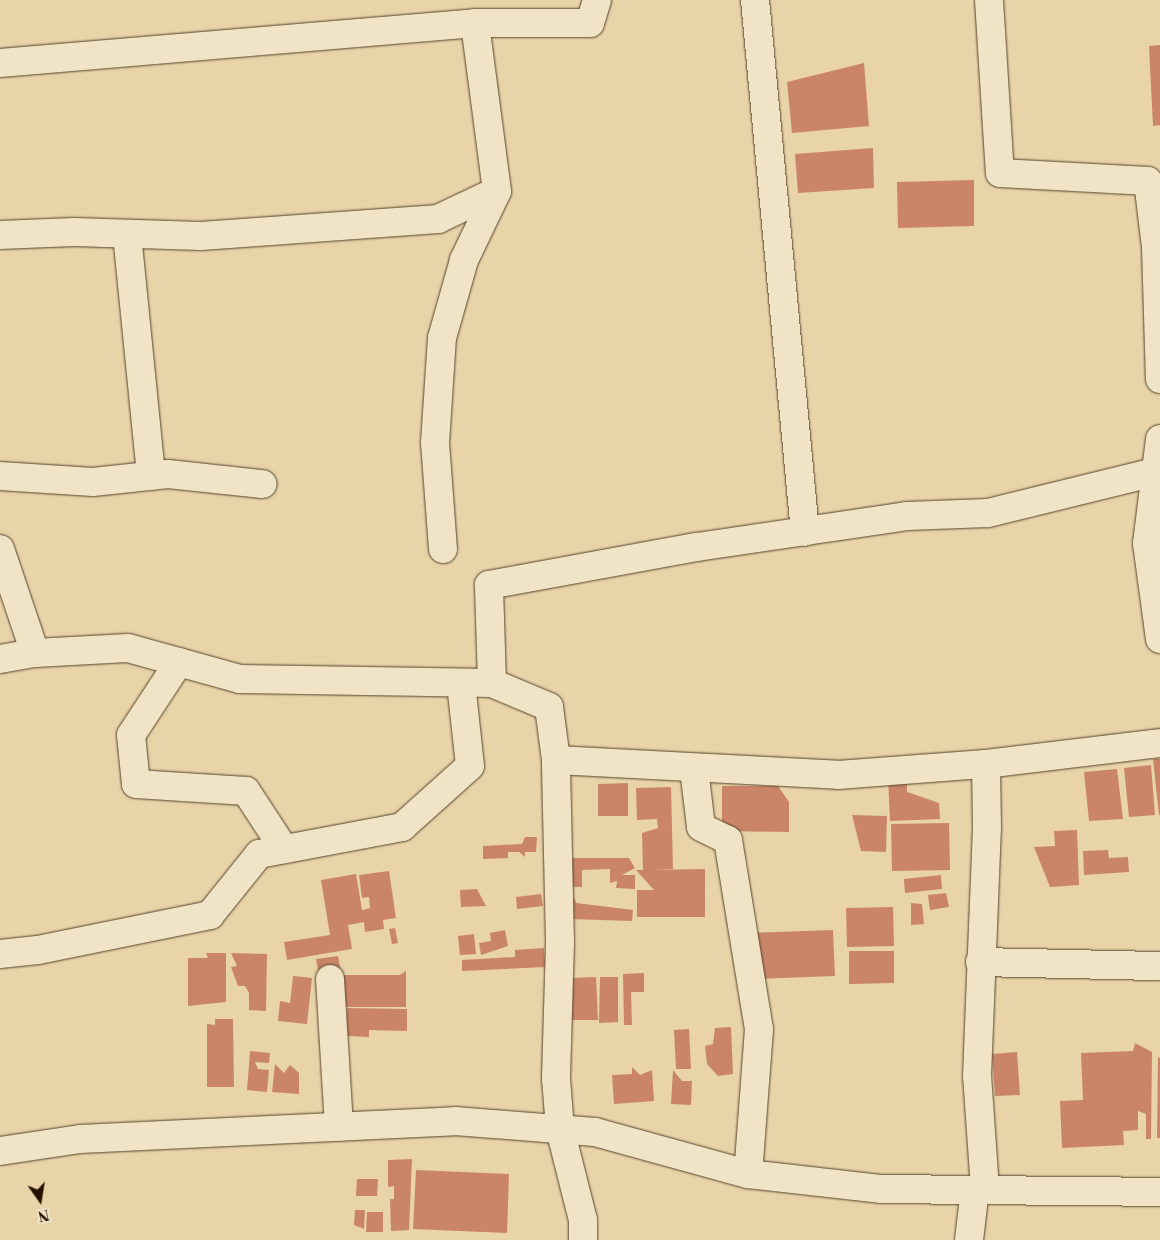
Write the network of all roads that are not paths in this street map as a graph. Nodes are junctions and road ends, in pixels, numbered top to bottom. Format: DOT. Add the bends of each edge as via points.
graph roads {
  1 [pos="597,0"];
  2 [pos="755,0"];
  3 [pos="988,0"];
  4 [pos="475,23"];
  5 [pos="0,63"];
  6 [pos="1154,180"];
  7 [pos="497,191"];
  8 [pos="127,234"];
  9 [pos="0,236"];
  10 [pos="1160,379"];
  11 [pos="1160,439"];
  12 [pos="1154,472"];
  13 [pos="0,476"];
  14 [pos="151,476"];
  15 [pos="262,484"];
  16 [pos="804,532"];
  17 [pos="0,549"];
  18 [pos="443,549"];
  19 [pos="1160,639"];
  20 [pos="35,653"];
  21 [pos="0,659"];
  22 [pos="179,662"];
  23 [pos="462,682"];
  24 [pos="492,683"];
  25 [pos="1160,743"];
  26 [pos="556,760"];
  27 [pos="986,764"];
  28 [pos="694,769"];
  29 [pos="284,850"];
  30 [pos="0,954"];
  31 [pos="980,962"];
  32 [pos="1160,966"];
  33 [pos="330,980"];
  34 [pos="338,1126"];
  35 [pos="560,1129"];
  36 [pos="0,1151"];
  37 [pos="748,1174"];
  38 [pos="980,1189"];
  39 [pos="1160,1192"];
  40 [pos="583,1240"];
  41 [pos="969,1240"];
  1 -- 4 [label="street" via="590,23"];
  2 -- 16 [label="street"];
  3 -- 6 [label="street" via="1000,173"];
  4 -- 5 [label="street"];
  4 -- 7 [label="street"];
  6 -- 10 [label="street"];
  7 -- 8 [label="street" via="438,219 201,236"];
  7 -- 18 [label="street" via="464,260 442,338 435,443"];
  8 -- 9 [label="street"];
  8 -- 14 [label="street"];
  11 -- 12 [label="street"];
  12 -- 16 [label="street" via="988,513 907,516"];
  12 -- 19 [label="street" via="1147,543"];
  13 -- 14 [label="street" via="93,482"];
  14 -- 15 [label="street" via="168,474"];
  16 -- 24 [label="street" via="490,585"];
  17 -- 20 [label="street"];
  20 -- 21 [label="street"];
  20 -- 22 [label="street" via="128,648"];
  22 -- 23 [label="street" via="240,679 280,682"];
  22 -- 29 [label="street" via="132,735 136,784 246,791"];
  23 -- 24 [label="street"];
  23 -- 29 [label="street" via="470,766 402,827"];
  24 -- 26 [label="street" via="549,707"];
  25 -- 27 [label="street"];
  26 -- 28 [label="street"];
  26 -- 35 [label="street" via="560,933 556,1078"];
  27 -- 28 [label="street" via="838,775"];
  27 -- 31 [label="street" via="987,828"];
  28 -- 37 [label="street" via="701,827 728,840 758,1028"];
  29 -- 30 [label="street" via="259,854 210,915 38,950"];
  31 -- 32 [label="street"];
  31 -- 38 [label="street" via="977,1076"];
  33 -- 34 [label="street"];
  34 -- 35 [label="street" via="455,1121"];
  34 -- 36 [label="street" via="80,1139"];
  35 -- 37 [label="street" via="595,1132"];
  35 -- 40 [label="street" via="583,1220"];
  37 -- 38 [label="street" via="882,1189"];
  38 -- 39 [label="street"];
  38 -- 41 [label="street"];
}
